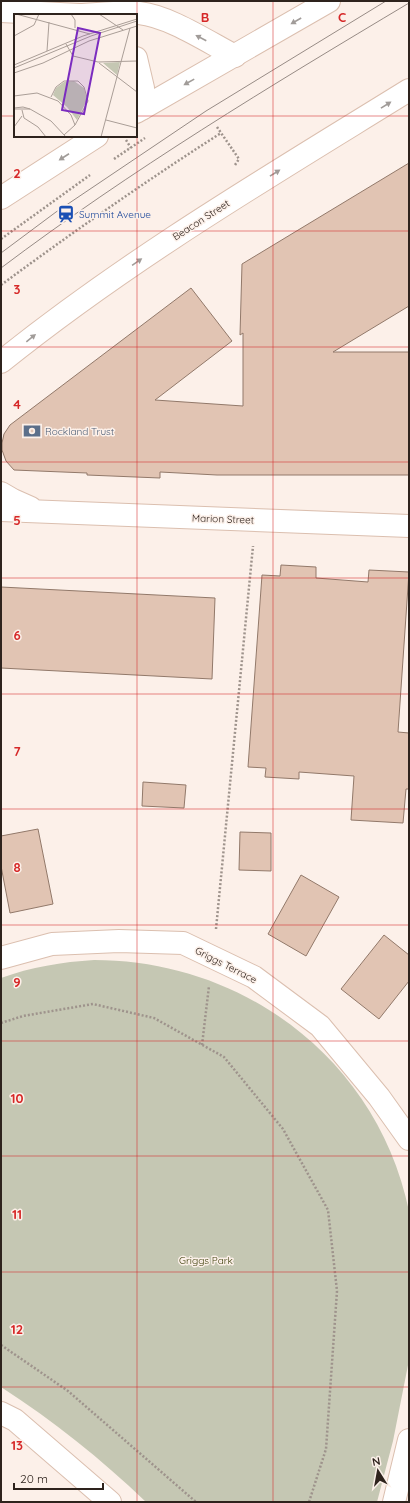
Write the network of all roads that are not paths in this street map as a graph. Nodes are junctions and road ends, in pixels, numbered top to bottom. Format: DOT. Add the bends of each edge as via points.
graph roads {
  1 [pos="329,1"];
  2 [pos="1,11"];
  3 [pos="60,14"];
  4 [pos="137,14"];
  5 [pos="235,56"];
  6 [pos="137,62"];
  7 [pos="409,90"];
  8 [pos="139,110"];
  9 [pos="95,137"];
  10 [pos="1,198"];
  11 [pos="1,362"];
  12 [pos="1,493"];
  13 [pos="1,510"];
  14 [pos="38,511"];
  15 [pos="409,526"];
  16 [pos="1,958"];
  17 [pos="409,1139"];
  18 [pos="1,1413"];
  19 [pos="409,1440"];
  20 [pos="110,1502"];
  21 [pos="394,1502"];
  1 -- 5 [label="street, one-way"];
  2 -- 3 [label="street"];
  5 -- 4 [label="street, one-way" via="172,23 157,17"];
  5 -- 8 [label="street, one-way"];
  6 -- 8 [label="street" via="143,88"];
  11 -- 7 [label="street, Beacon Street, one-way" via="76,304 148,254"];
  9 -- 10 [label="street, one-way"];
  12 -- 14 [label="street, Marion Street"];
  13 -- 14 [label="street, Marion Street"];
  14 -- 15 [label="street, Marion Street"];
  16 -- 17 [label="street, Griggs Terrace" via="52,944 119,941 184,944 254,977 320,1026"];
  18 -- 20 [label="street" via="15,1420"];
  19 -- 21 [label="street"];
}
